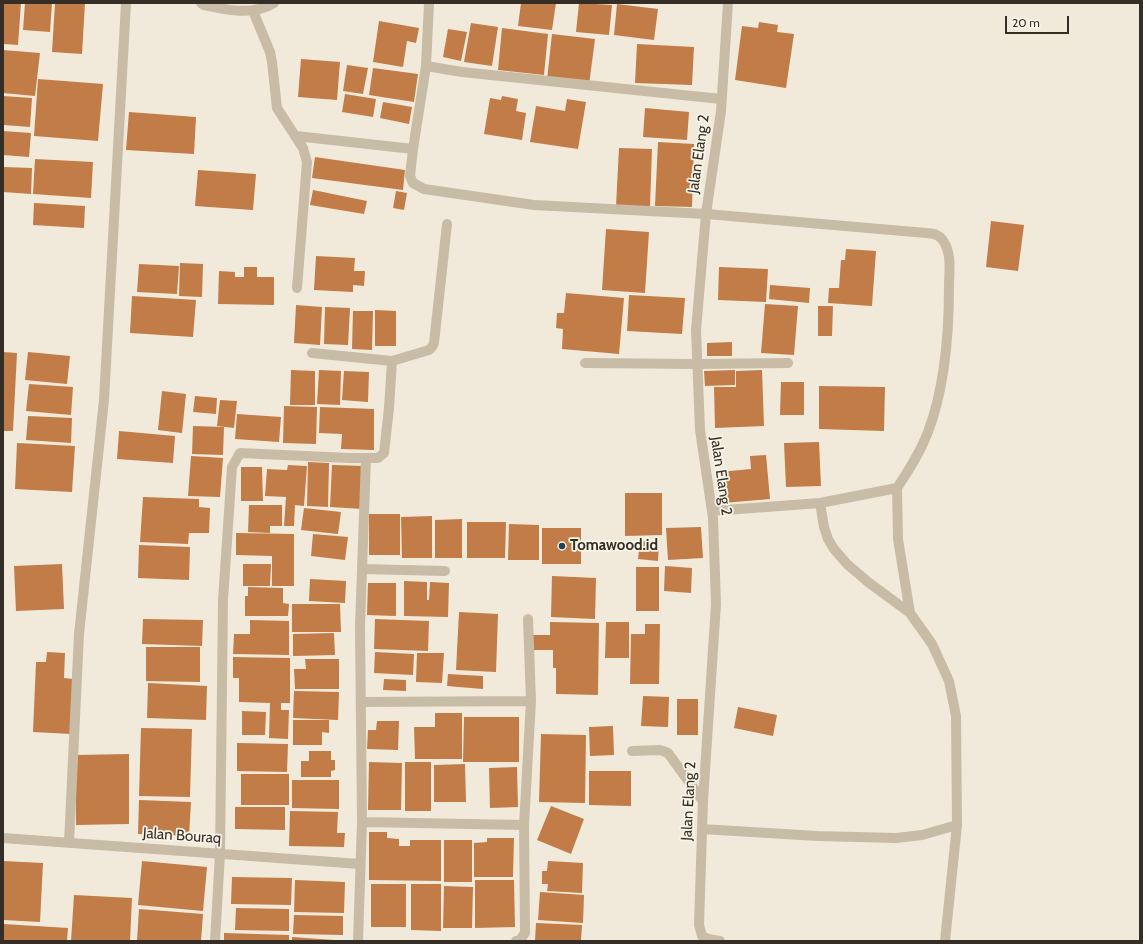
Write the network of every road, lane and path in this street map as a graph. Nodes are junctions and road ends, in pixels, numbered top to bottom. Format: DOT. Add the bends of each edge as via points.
graph roads {
  1 [pos="126,3"];
  2 [pos="201,3"];
  3 [pos="274,3"];
  4 [pos="429,3"];
  5 [pos="728,3"];
  6 [pos="253,11"];
  7 [pos="426,66"];
  8 [pos="721,99"];
  9 [pos="296,136"];
  10 [pos="413,149"];
  11 [pos="706,214"];
  12 [pos="447,224"];
  13 [pos="296,288"];
  14 [pos="312,353"];
  15 [pos="392,361"];
  16 [pos="585,363"];
  17 [pos="788,363"];
  18 [pos="697,364"];
  19 [pos="366,458"];
  20 [pos="897,488"];
  21 [pos="820,502"];
  22 [pos="712,511"];
  23 [pos="362,569"];
  24 [pos="445,571"];
  25 [pos="910,613"];
  26 [pos="528,619"];
  27 [pos="531,701"];
  28 [pos="361,702"];
  29 [pos="632,751"];
  30 [pos="703,801"];
  31 [pos="362,822"];
  32 [pos="524,825"];
  33 [pos="957,825"];
  34 [pos="702,829"];
  35 [pos="3,838"];
  36 [pos="69,843"];
  37 [pos="220,854"];
  38 [pos="360,864"];
  39 [pos="215,941"];
  40 [pos="358,941"];
  41 [pos="516,941"];
  42 [pos="720,941"];
  43 [pos="945,941"];
  1 -- 36 [label="street" via="104,400 79,634"];
  2 -- 6 [label="street" via="229,10"];
  3 -- 6 [label="street"];
  4 -- 7 [label="street"];
  5 -- 8 [label="street, Jalan Elang 2"];
  6 -- 9 [label="street" via="270,52 277,108"];
  7 -- 8 [label="street"];
  7 -- 10 [label="street"];
  8 -- 11 [label="street, Jalan Elang 2"];
  9 -- 10 [label="street"];
  9 -- 13 [label="street" via="305,152 307,162"];
  10 -- 11 [label="street" via="410,176 414,183 424,189 534,205"];
  11 -- 18 [label="street, Jalan Elang 2" via="696,330"];
  11 -- 20 [label="street" via="926,233 934,234 944,241 950,258 949,307 943,372 928,431 915,462"];
  12 -- 15 [label="street" via="434,343 429,350"];
  14 -- 15 [label="street"];
  15 -- 19 [label="street" via="384,453 378,458"];
  16 -- 18 [label="street"];
  17 -- 18 [label="street"];
  18 -- 22 [label="street, Jalan Elang 2" via="700,430"];
  19 -- 23 [label="street"];
  19 -- 37 [label="street" via="240,453 232,467 223,600"];
  20 -- 21 [label="street"];
  20 -- 25 [label="street" via="898,539"];
  21 -- 22 [label="street"];
  21 -- 25 [label="street" via="824,527 834,549 868,582"];
  22 -- 30 [label="street, Jalan Elang 2" via="716,604"];
  23 -- 24 [label="street"];
  23 -- 28 [label="street"];
  25 -- 33 [label="street" via="932,644 949,681 956,716"];
  26 -- 27 [label="street"];
  27 -- 28 [label="street"];
  27 -- 32 [label="street"];
  28 -- 31 [label="street"];
  29 -- 30 [label="street" via="660,750 668,753"];
  30 -- 34 [label="street, Jalan Elang 2"];
  31 -- 32 [label="street"];
  31 -- 38 [label="street"];
  32 -- 41 [label="street" via="525,933"];
  33 -- 34 [label="street" via="922,835 896,838"];
  33 -- 43 [label="street"];
  34 -- 42 [label="street, Jalan Elang 2" via="699,925 702,936"];
  35 -- 36 [label="street, Jalan Bouraq"];
  36 -- 37 [label="street, Jalan Bouraq"];
  37 -- 38 [label="street, Jalan Bouraq"];
  37 -- 39 [label="street"];
  38 -- 40 [label="street"];
}
